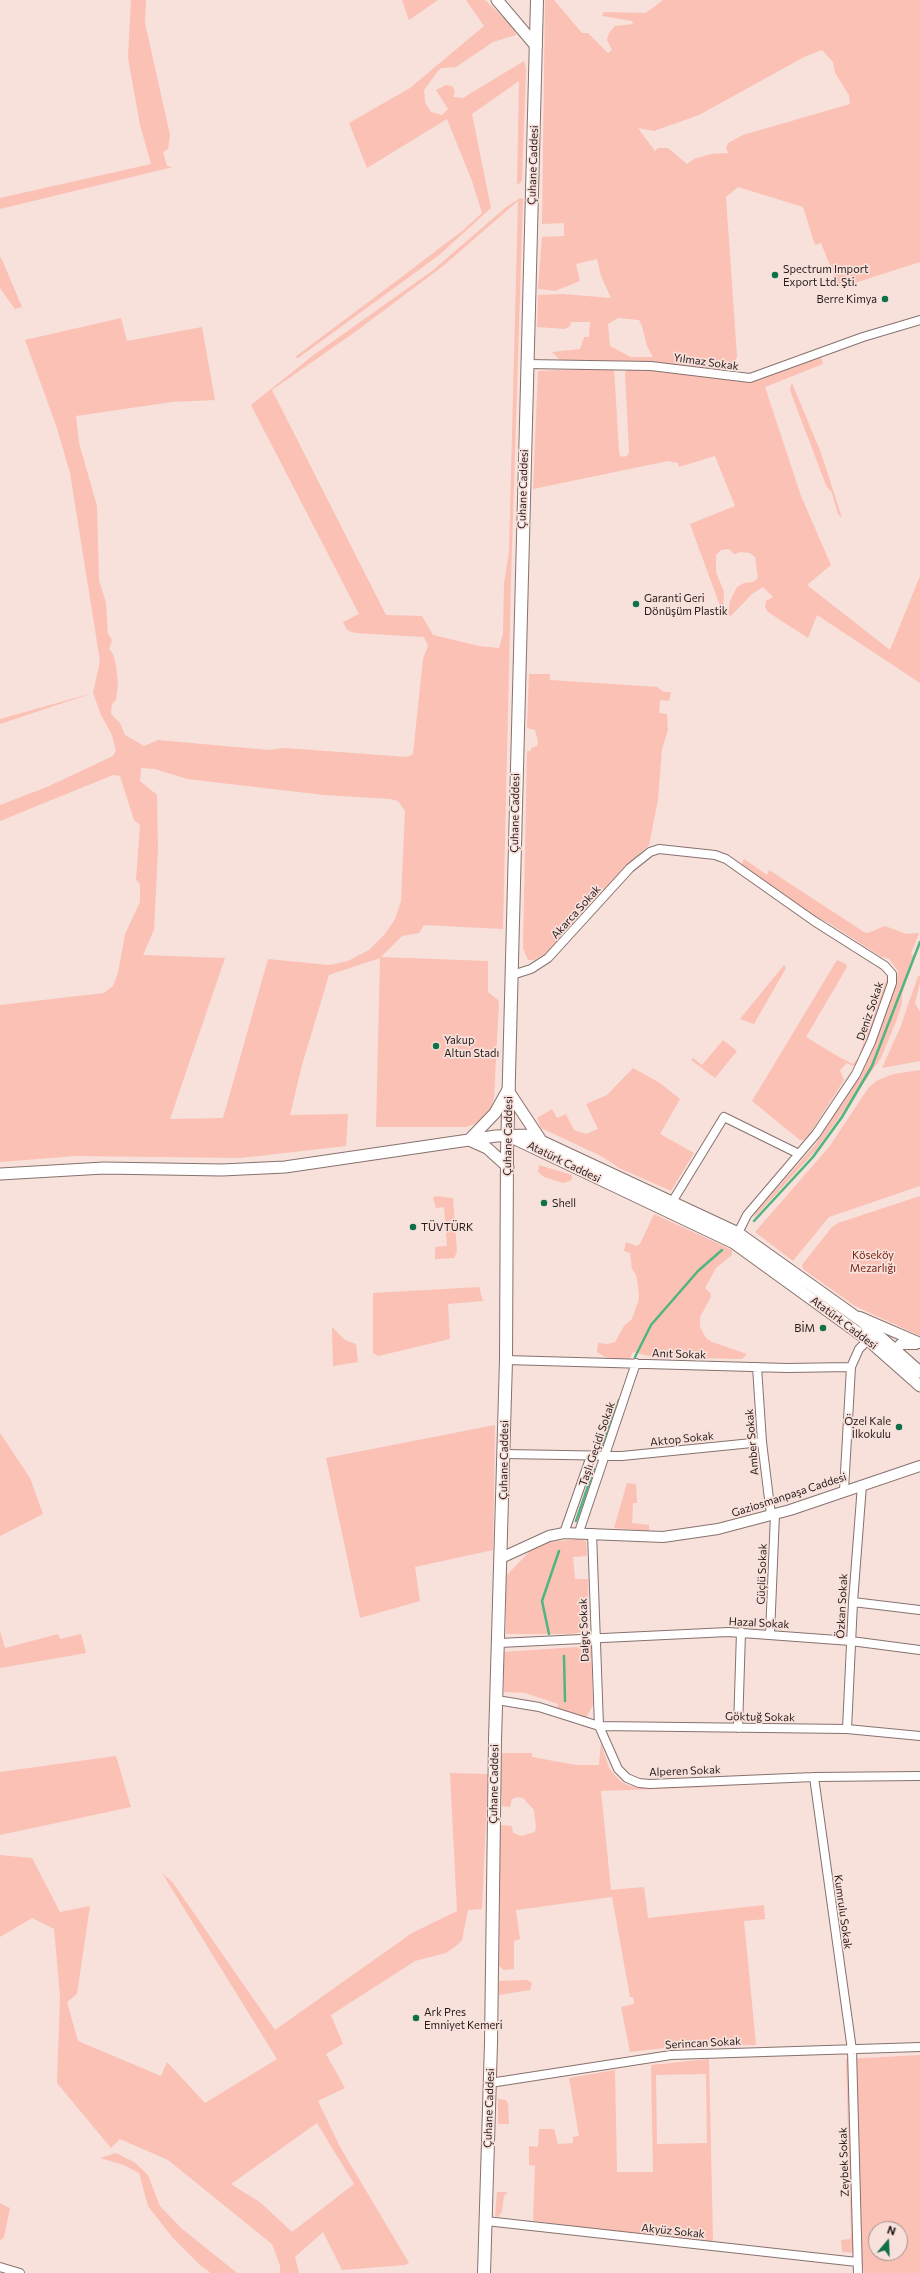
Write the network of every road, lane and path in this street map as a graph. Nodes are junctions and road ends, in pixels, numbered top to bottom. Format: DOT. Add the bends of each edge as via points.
graph roads {
  1 [pos="497,0"];
  2 [pos="537,0"];
  3 [pos="536,46"];
  4 [pos="920,320"];
  5 [pos="527,364"];
  6 [pos="650,852"];
  7 [pos="512,975"];
  8 [pos="509,1090"];
  9 [pos="508,1136"];
  10 [pos="540,1139"];
  11 [pos="469,1140"];
  12 [pos="799,1154"];
  13 [pos="508,1167"];
  14 [pos="0,1174"];
  15 [pos="670,1206"];
  16 [pos="736,1238"];
  17 [pos="851,1313"];
  18 [pos="872,1336"];
  19 [pos="920,1344"];
  20 [pos="892,1354"];
  21 [pos="506,1360"];
  22 [pos="636,1363"];
  23 [pos="757,1367"];
  24 [pos="852,1367"];
  25 [pos="920,1372"];
  26 [pos="920,1386"];
  27 [pos="762,1442"];
  28 [pos="504,1454"];
  29 [pos="591,1456"];
  30 [pos="604,1456"];
  31 [pos="920,1466"];
  32 [pos="862,1485"];
  33 [pos="844,1490"];
  34 [pos="773,1515"];
  35 [pos="579,1532"];
  36 [pos="564,1533"];
  37 [pos="592,1533"];
  38 [pos="501,1558"];
  39 [pos="853,1602"];
  40 [pos="920,1610"];
  41 [pos="741,1632"];
  42 [pos="770,1634"];
  43 [pos="596,1638"];
  44 [pos="851,1641"];
  45 [pos="499,1643"];
  46 [pos="920,1650"];
  47 [pos="497,1700"];
  48 [pos="598,1726"];
  49 [pos="738,1728"];
  50 [pos="847,1729"];
  51 [pos="920,1736"];
  52 [pos="920,1776"];
  53 [pos="814,1777"];
  54 [pos="920,2047"];
  55 [pos="852,2050"];
  56 [pos="490,2083"];
  57 [pos="486,2221"];
  58 [pos="857,2262"];
  59 [pos="0,2267"];
  60 [pos="20,2273"];
  61 [pos="484,2273"];
  62 [pos="858,2273"];
  1 -- 3 [label="main road"];
  2 -- 3 [label="main road, Çuhane Caddesi"];
  3 -- 5 [label="main road, Çuhane Caddesi"];
  4 -- 5 [label="street, Yılmaz Sokak" via="863,337 750,378 651,366"];
  5 -- 7 [label="main road, Çuhane Caddesi"];
  6 -- 7 [label="street, Akarca Sokak" via="630,868 548,958 531,969"];
  6 -- 12 [label="street, Deniz Sokak" via="659,849 715,855 726,859 884,966 892,974 892,982 864,1058 831,1112"];
  7 -- 8 [label="main road, Çuhane Caddesi"];
  8 -- 9 [label="main road, Çuhane Caddesi"];
  8 -- 10 [label="main road"];
  8 -- 11 [label="main road" via="495,1113"];
  9 -- 10 [label="main road, Atatürk Caddesi" via="528,1135"];
  9 -- 11 [label="main road"];
  9 -- 13 [label="main road, Çuhane Caddesi"];
  9 -- 15 [label="main road, Atatürk Caddesi"];
  10 -- 15 [label="main road, Atatürk Caddesi"];
  11 -- 13 [label="main road" via="491,1150"];
  11 -- 14 [label="main road" via="285,1167 222,1170 104,1168"];
  12 -- 15 [label="street" via="724,1117"];
  12 -- 16 [label="street, Deniz Sokak" via="747,1215"];
  13 -- 21 [label="main road, Çuhane Caddesi"];
  15 -- 16 [label="main road, Atatürk Caddesi"];
  16 -- 17 [label="main road, Atatürk Caddesi"];
  16 -- 18 [label="main road, Atatürk Caddesi"];
  17 -- 18 [label="main road, Atatürk Caddesi"];
  17 -- 19 [label="street"];
  18 -- 20 [label="main road, Atatürk Caddesi"];
  18 -- 24 [label="street" via="856,1354"];
  19 -- 20 [label="street" via="906,1342"];
  20 -- 25 [label="main road, Atatürk Caddesi"];
  20 -- 26 [label="main road, Atatürk Caddesi"];
  21 -- 22 [label="street, Anıt Sokak"];
  21 -- 28 [label="main road, Çuhane Caddesi"];
  22 -- 23 [label="street, Anıt Sokak"];
  22 -- 30 [label="street, Taşlı Geçidi Sokak"];
  23 -- 24 [label="street, Anıt Sokak"];
  23 -- 27 [label="street, Amber Sokak"];
  24 -- 33 [label="street"];
  27 -- 30 [label="street, Aktop Sokak"];
  27 -- 34 [label="street, Amber Sokak"];
  28 -- 29 [label="street, Aktop Sokak"];
  28 -- 38 [label="main road, Çuhane Caddesi"];
  29 -- 30 [label="street, Aktop Sokak"];
  29 -- 36 [label="street"];
  30 -- 35 [label="street, Taşlı Geçidi Sokak"];
  31 -- 32 [label="street, Gaziosmanpaşa Caddesi"];
  32 -- 33 [label="street, Gaziosmanpaşa Caddesi"];
  32 -- 39 [label="street, Özkan Sokak"];
  33 -- 34 [label="street, Gaziosmanpaşa Caddesi"];
  34 -- 37 [label="street, Gaziosmanpaşa Caddesi" via="673,1537 645,1538"];
  34 -- 42 [label="street, Güçlü Sokak"];
  35 -- 36 [label="street, Gaziosmanpaşa Caddesi"];
  35 -- 37 [label="street, Gaziosmanpaşa Caddesi"];
  36 -- 38 [label="street, Gaziosmanpaşa Caddesi" via="549,1536"];
  37 -- 43 [label="street, Dalgıç Sokak"];
  38 -- 45 [label="main road, Çuhane Caddesi"];
  39 -- 40 [label="street"];
  39 -- 44 [label="street, Özkan Sokak"];
  41 -- 42 [label="street, Hazal Sokak"];
  41 -- 43 [label="street, Hazal Sokak"];
  41 -- 49 [label="street"];
  42 -- 44 [label="street, Hazal Sokak"];
  43 -- 45 [label="street, Hazal Sokak"];
  43 -- 48 [label="street, Dalgıç Sokak"];
  44 -- 46 [label="street, Hazal Sokak"];
  44 -- 50 [label="street, Özkan Sokak"];
  45 -- 47 [label="main road, Çuhane Caddesi"];
  47 -- 48 [label="street" via="539,1707"];
  47 -- 56 [label="main road, Çuhane Caddesi"];
  48 -- 49 [label="street, Göktuğ Sokak"];
  48 -- 53 [label="street, Alperen Sokak" via="618,1769 627,1778 639,1783"];
  49 -- 50 [label="street, Göktuğ Sokak"];
  50 -- 51 [label="street, Göktuğ Sokak"];
  52 -- 53 [label="street, Alperen Sokak"];
  53 -- 55 [label="street, Kumrulu Sokak"];
  54 -- 55 [label="street, Serincan Sokak"];
  55 -- 56 [label="street, Serincan Sokak" via="671,2055"];
  55 -- 58 [label="street, Zeybek Sokak"];
  56 -- 57 [label="main road, Çuhane Caddesi"];
  57 -- 58 [label="street, Akyüz Sokak"];
  57 -- 61 [label="main road, Çuhane Caddesi"];
  58 -- 62 [label="street, Zeybek Sokak"];
  59 -- 60 [label="street"];
}
